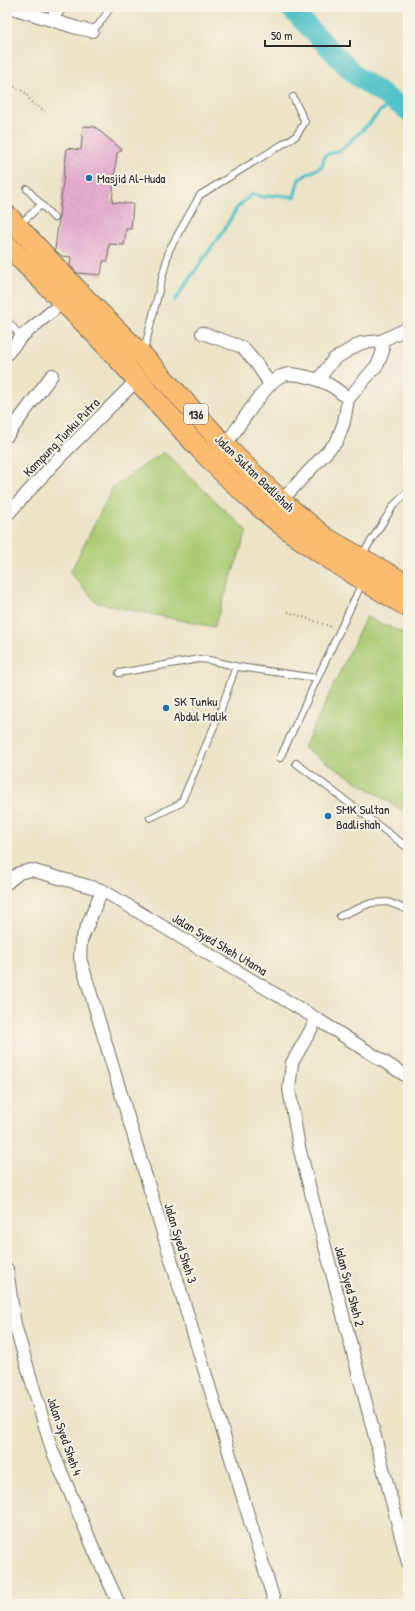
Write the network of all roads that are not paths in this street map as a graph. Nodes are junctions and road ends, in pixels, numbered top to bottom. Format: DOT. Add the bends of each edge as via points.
graph roads {
  1 [pos="10,7"];
  2 [pos="60,7"];
  3 [pos="111,7"];
  4 [pos="51,20"];
  5 [pos="92,31"];
  6 [pos="293,97"];
  7 [pos="27,189"];
  8 [pos="42,205"];
  9 [pos="54,218"];
  10 [pos="13,220"];
  11 [pos="7,245"];
  12 [pos="63,302"];
  13 [pos="7,320"];
  14 [pos="408,328"];
  15 [pos="202,333"];
  16 [pos="21,337"];
  17 [pos="381,341"];
  18 [pos="7,354"];
  19 [pos="143,356"];
  20 [pos="52,375"];
  21 [pos="137,380"];
  22 [pos="318,380"];
  23 [pos="270,384"];
  24 [pos="348,399"];
  25 [pos="7,436"];
  26 [pos="225,446"];
  27 [pos="408,492"];
  28 [pos="282,501"];
  29 [pos="7,515"];
  30 [pos="360,558"];
  31 [pos="364,580"];
  32 [pos="408,586"];
  33 [pos="408,607"];
  34 [pos="236,666"];
  35 [pos="119,673"];
  36 [pos="317,678"];
  37 [pos="280,758"];
  38 [pos="296,763"];
  39 [pos="150,818"];
  40 [pos="408,848"];
  41 [pos="7,883"];
  42 [pos="102,890"];
  43 [pos="408,910"];
  44 [pos="340,916"];
  45 [pos="317,1019"];
  46 [pos="408,1077"];
  47 [pos="7,1269"];
  48 [pos="408,1563"];
  49 [pos="120,1604"];
  50 [pos="275,1604"];
  1 -- 4 [label="street"];
  2 -- 4 [label="street"];
  3 -- 5 [label="lane"];
  4 -- 5 [label="street"];
  6 -- 19 [label="lane" via="305,122 296,136 200,195 169,250"];
  7 -- 8 [label="lane"];
  8 -- 9 [label="lane"];
  8 -- 10 [label="lane"];
  10 -- 19 [label="main road, Jalan Sultan Badlishah / 136"];
  11 -- 12 [label="main road, Jalan Sultan Badlishah / 136"];
  12 -- 16 [label="street"];
  12 -- 21 [label="main road, Jalan Sultan Badlishah / 136"];
  13 -- 16 [label="lane"];
  14 -- 17 [label="street"];
  15 -- 23 [label="street" via="242,346"];
  16 -- 18 [label="street"];
  17 -- 22 [label="street" via="361,343 334,359"];
  17 -- 24 [label="street" via="383,351 378,364"];
  19 -- 26 [label="main road, Jalan Sultan Badlishah / 136"];
  20 -- 25 [label="street"];
  21 -- 29 [label="street, Kampung Tunku Putra" via="58,459"];
  21 -- 31 [label="main road, Jalan Sultan Badlishah / 136" via="218,467 260,507 330,560"];
  22 -- 23 [label="street" via="291,374 280,376"];
  22 -- 24 [label="street" via="335,387"];
  23 -- 26 [label="street"];
  24 -- 28 [label="street" via="337,441"];
  26 -- 28 [label="main road, Jalan Sultan Badlishah / 136"];
  27 -- 30 [label="lane" via="394,505"];
  28 -- 30 [label="main road, Jalan Sultan Badlishah / 136" via="326,538"];
  30 -- 32 [label="main road, Jalan Sultan Badlishah / 136"];
  31 -- 33 [label="main road, Jalan Sultan Badlishah / 136"];
  31 -- 36 [label="lane"];
  34 -- 35 [label="lane" via="198,659"];
  34 -- 36 [label="lane"];
  34 -- 39 [label="lane" via="219,715 181,803"];
  36 -- 37 [label="lane"];
  38 -- 40 [label="lane"];
  41 -- 42 [label="street, Jalan Syed Sheh Utama" via="19,873 31,870"];
  42 -- 45 [label="street, Jalan Syed Sheh Utama"];
  42 -- 50 [label="street, Jalan Syed Sheh 3" via="81,941 80,958"];
  43 -- 44 [label="lane" via="388,902 371,903"];
  45 -- 46 [label="street, Jalan Syed Sheh Utama"];
  45 -- 48 [label="street, Jalan Syed Sheh 2" via="292,1063 289,1089 299,1147"];
  47 -- 49 [label="street, Jalan Syed Sheh 4" via="16,1325 52,1450"];
}
